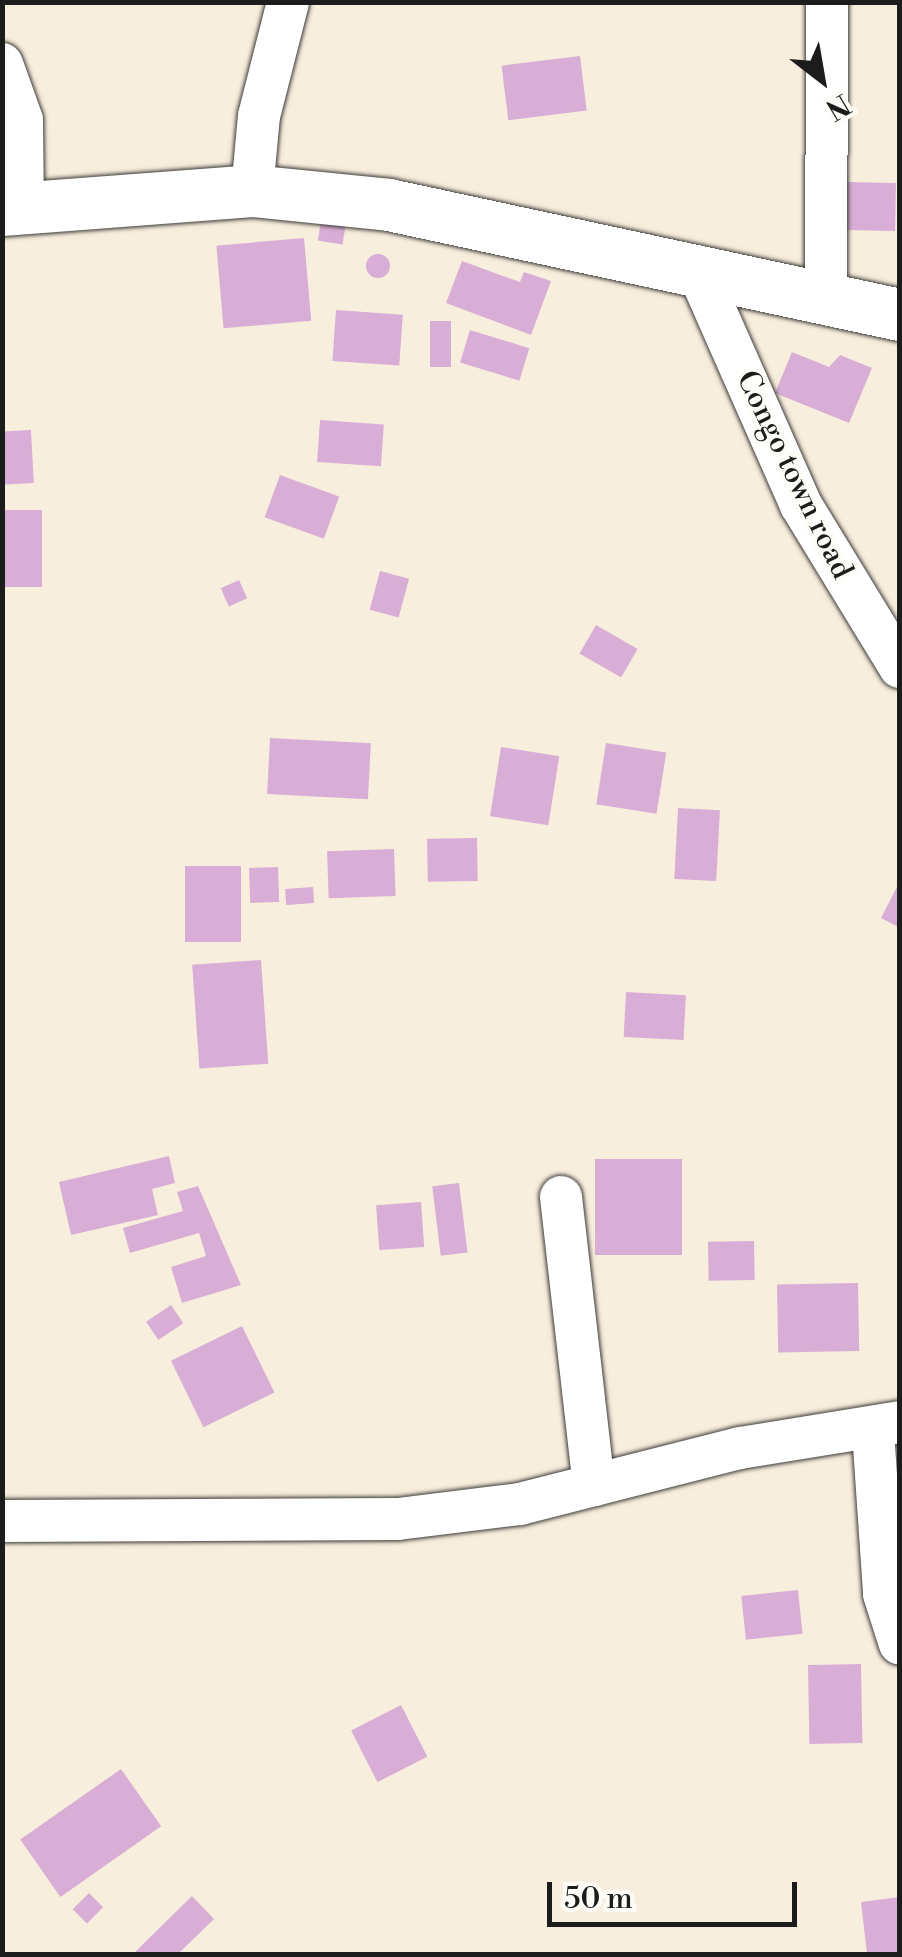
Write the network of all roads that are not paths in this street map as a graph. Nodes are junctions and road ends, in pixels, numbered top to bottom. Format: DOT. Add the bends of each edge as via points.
graph roads {
  1 [pos="288,2"];
  2 [pos="827,2"];
  3 [pos="2,64"];
  4 [pos="252,191"];
  5 [pos="13,210"];
  6 [pos="700,276"];
  7 [pos="826,303"];
  8 [pos="900,315"];
  9 [pos="900,668"];
  10 [pos="560,1196"];
  11 [pos="886,1427"];
  12 [pos="594,1485"];
  13 [pos="2,1521"];
  14 [pos="900,1644"];
  1 -- 4 [label="street" via="258,116"];
  2 -- 7 [label="street"];
  3 -- 5 [label="street" via="22,120"];
  4 -- 5 [label="main road"];
  4 -- 6 [label="main road" via="388,205"];
  6 -- 7 [label="main road"];
  6 -- 9 [label="street, Congo town road" via="801,504"];
  7 -- 8 [label="main road"];
  10 -- 12 [label="street"];
  11 -- 12 [label="street" via="740,1448"];
  11 -- 14 [label="street" via="884,1594"];
  12 -- 13 [label="street" via="398,1519"];
}
